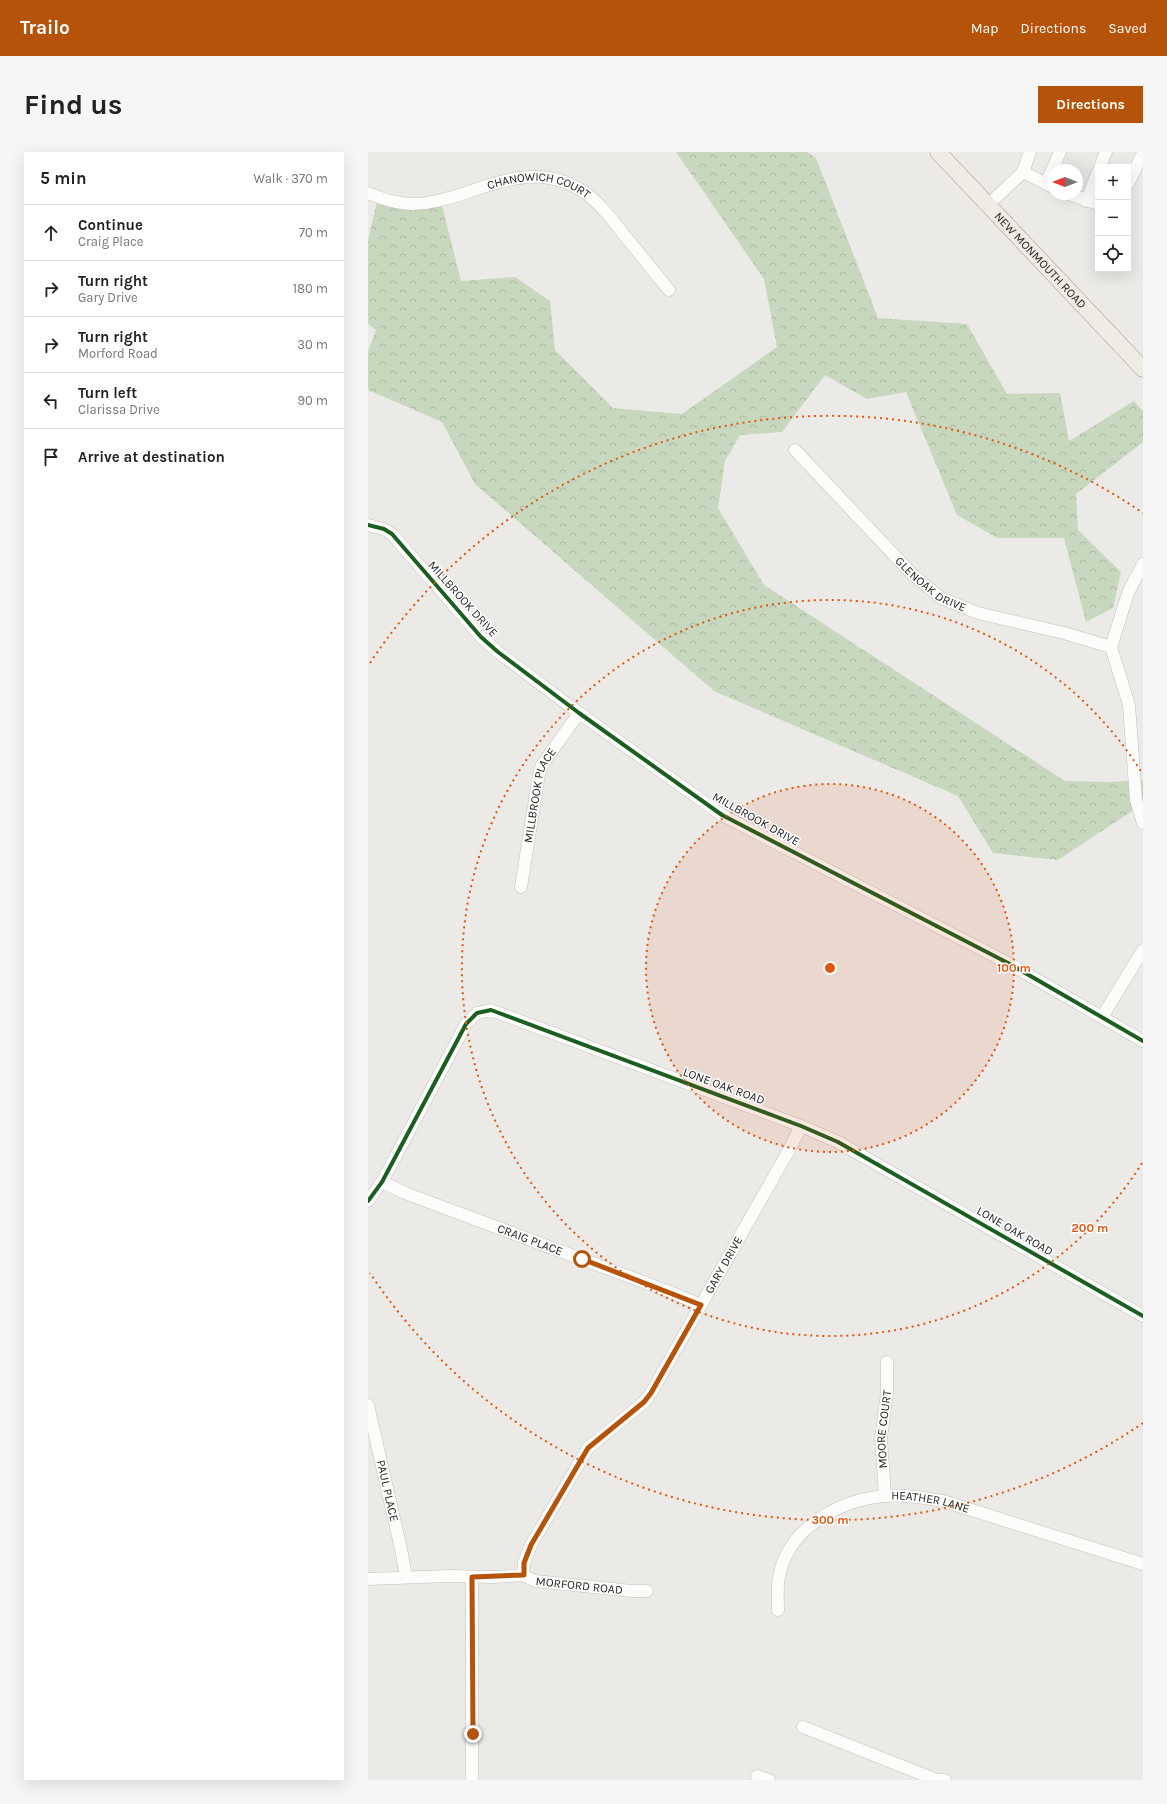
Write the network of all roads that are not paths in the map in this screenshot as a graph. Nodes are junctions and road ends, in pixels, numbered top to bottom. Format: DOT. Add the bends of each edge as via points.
graph roads {
  1 [pos="938,152"];
  2 [pos="1030,152"];
  3 [pos="1060,152"];
  4 [pos="1106,152"];
  5 [pos="1143,153"];
  6 [pos="1056,164"];
  7 [pos="1101,164"];
  8 [pos="1023,172"];
  9 [pos="1131,178"];
  10 [pos="1095,179"];
  11 [pos="1047,184"];
  12 [pos="368,193"];
  13 [pos="1083,200"];
  14 [pos="1086,201"];
  15 [pos="1095,203"];
  16 [pos="989,204"];
  17 [pos="669,290"];
  18 [pos="1143,369"];
  19 [pos="795,450"];
  20 [pos="368,525"];
  21 [pos="1143,564"];
  22 [pos="1111,647"];
  23 [pos="579,713"];
  24 [pos="1138,754"];
  25 [pos="1143,822"];
  26 [pos="521,887"];
  27 [pos="1143,950"];
  28 [pos="1102,1017"];
  29 [pos="1143,1041"];
  30 [pos="801,1126"];
  31 [pos="382,1182"];
  32 [pos="368,1201"];
  33 [pos="701,1305"];
  34 [pos="1143,1316"];
  35 [pos="887,1362"];
  36 [pos="368,1405"];
  37 [pos="885,1496"];
  38 [pos="1143,1564"];
  39 [pos="524,1575"];
  40 [pos="406,1577"];
  41 [pos="472,1577"];
  42 [pos="368,1579"];
  43 [pos="647,1591"];
  44 [pos="778,1610"];
  45 [pos="803,1727"];
  46 [pos="757,1776"];
  47 [pos="472,1780"];
  48 [pos="770,1780"];
  49 [pos="945,1780"];
  1 -- 16 [label="main road, NEW MONMOUTH ROAD"];
  2 -- 8 [label="street"];
  3 -- 6 [label="street"];
  4 -- 7 [label="street"];
  5 -- 9 [label="street"];
  8 -- 11 [label="street"];
  8 -- 16 [label="street"];
  10 -- 14 [label="street"];
  12 -- 17 [label="street, CHANOWICH COURT" via="388,201 413,204 442,199 511,178 542,176 559,180 575,186 595,200"];
  13 -- 14 [label="street"];
  14 -- 15 [label="street"];
  16 -- 18 [label="main road, NEW MONMOUTH ROAD"];
  19 -- 22 [label="street, GLENOAK DRIVE" via="912,574 941,598 978,613"];
  20 -- 23 [label="street, MILLBROOK DRIVE" via="392,534 481,637"];
  21 -- 22 [label="street" via="1128,593"];
  22 -- 24 [label="street" via="1129,704"];
  23 -- 26 [label="street, MILLBROOK PLACE" via="542,765"];
  23 -- 28 [label="street, MILLBROOK DRIVE" via="722,815 1008,963"];
  24 -- 25 [label="street" via="1136,805"];
  27 -- 28 [label="street"];
  28 -- 29 [label="street, MILLBROOK DRIVE"];
  30 -- 31 [label="street, LONE OAK ROAD" via="485,1010 466,1024"];
  30 -- 33 [label="street, GARY DRIVE"];
  30 -- 34 [label="street, LONE OAK ROAD" via="838,1142"];
  31 -- 32 [label="street, LONE OAK ROAD"];
  31 -- 33 [label="street, CRAIG PLACE"];
  33 -- 39 [label="street, GARY DRIVE" via="644,1402 588,1448 531,1545 524,1563"];
  35 -- 37 [label="street, MOORE COURT" via="887,1393 881,1438"];
  36 -- 40 [label="street, PAUL PLACE" via="402,1549"];
  37 -- 38 [label="street, HEATHER LANE" via="943,1500"];
  37 -- 44 [label="street, HEATHER LANE" via="848,1504 829,1512 809,1527 797,1540 782,1564"];
  39 -- 41 [label="street, MORFORD ROAD"];
  39 -- 43 [label="street, MORFORD ROAD" via="535,1581"];
  40 -- 41 [label="street, MORFORD ROAD"];
  40 -- 42 [label="street, MORFORD ROAD"];
  41 -- 47 [label="street"];
  45 -- 49 [label="street" via="937,1780"];
  46 -- 48 [label="street"];
}
